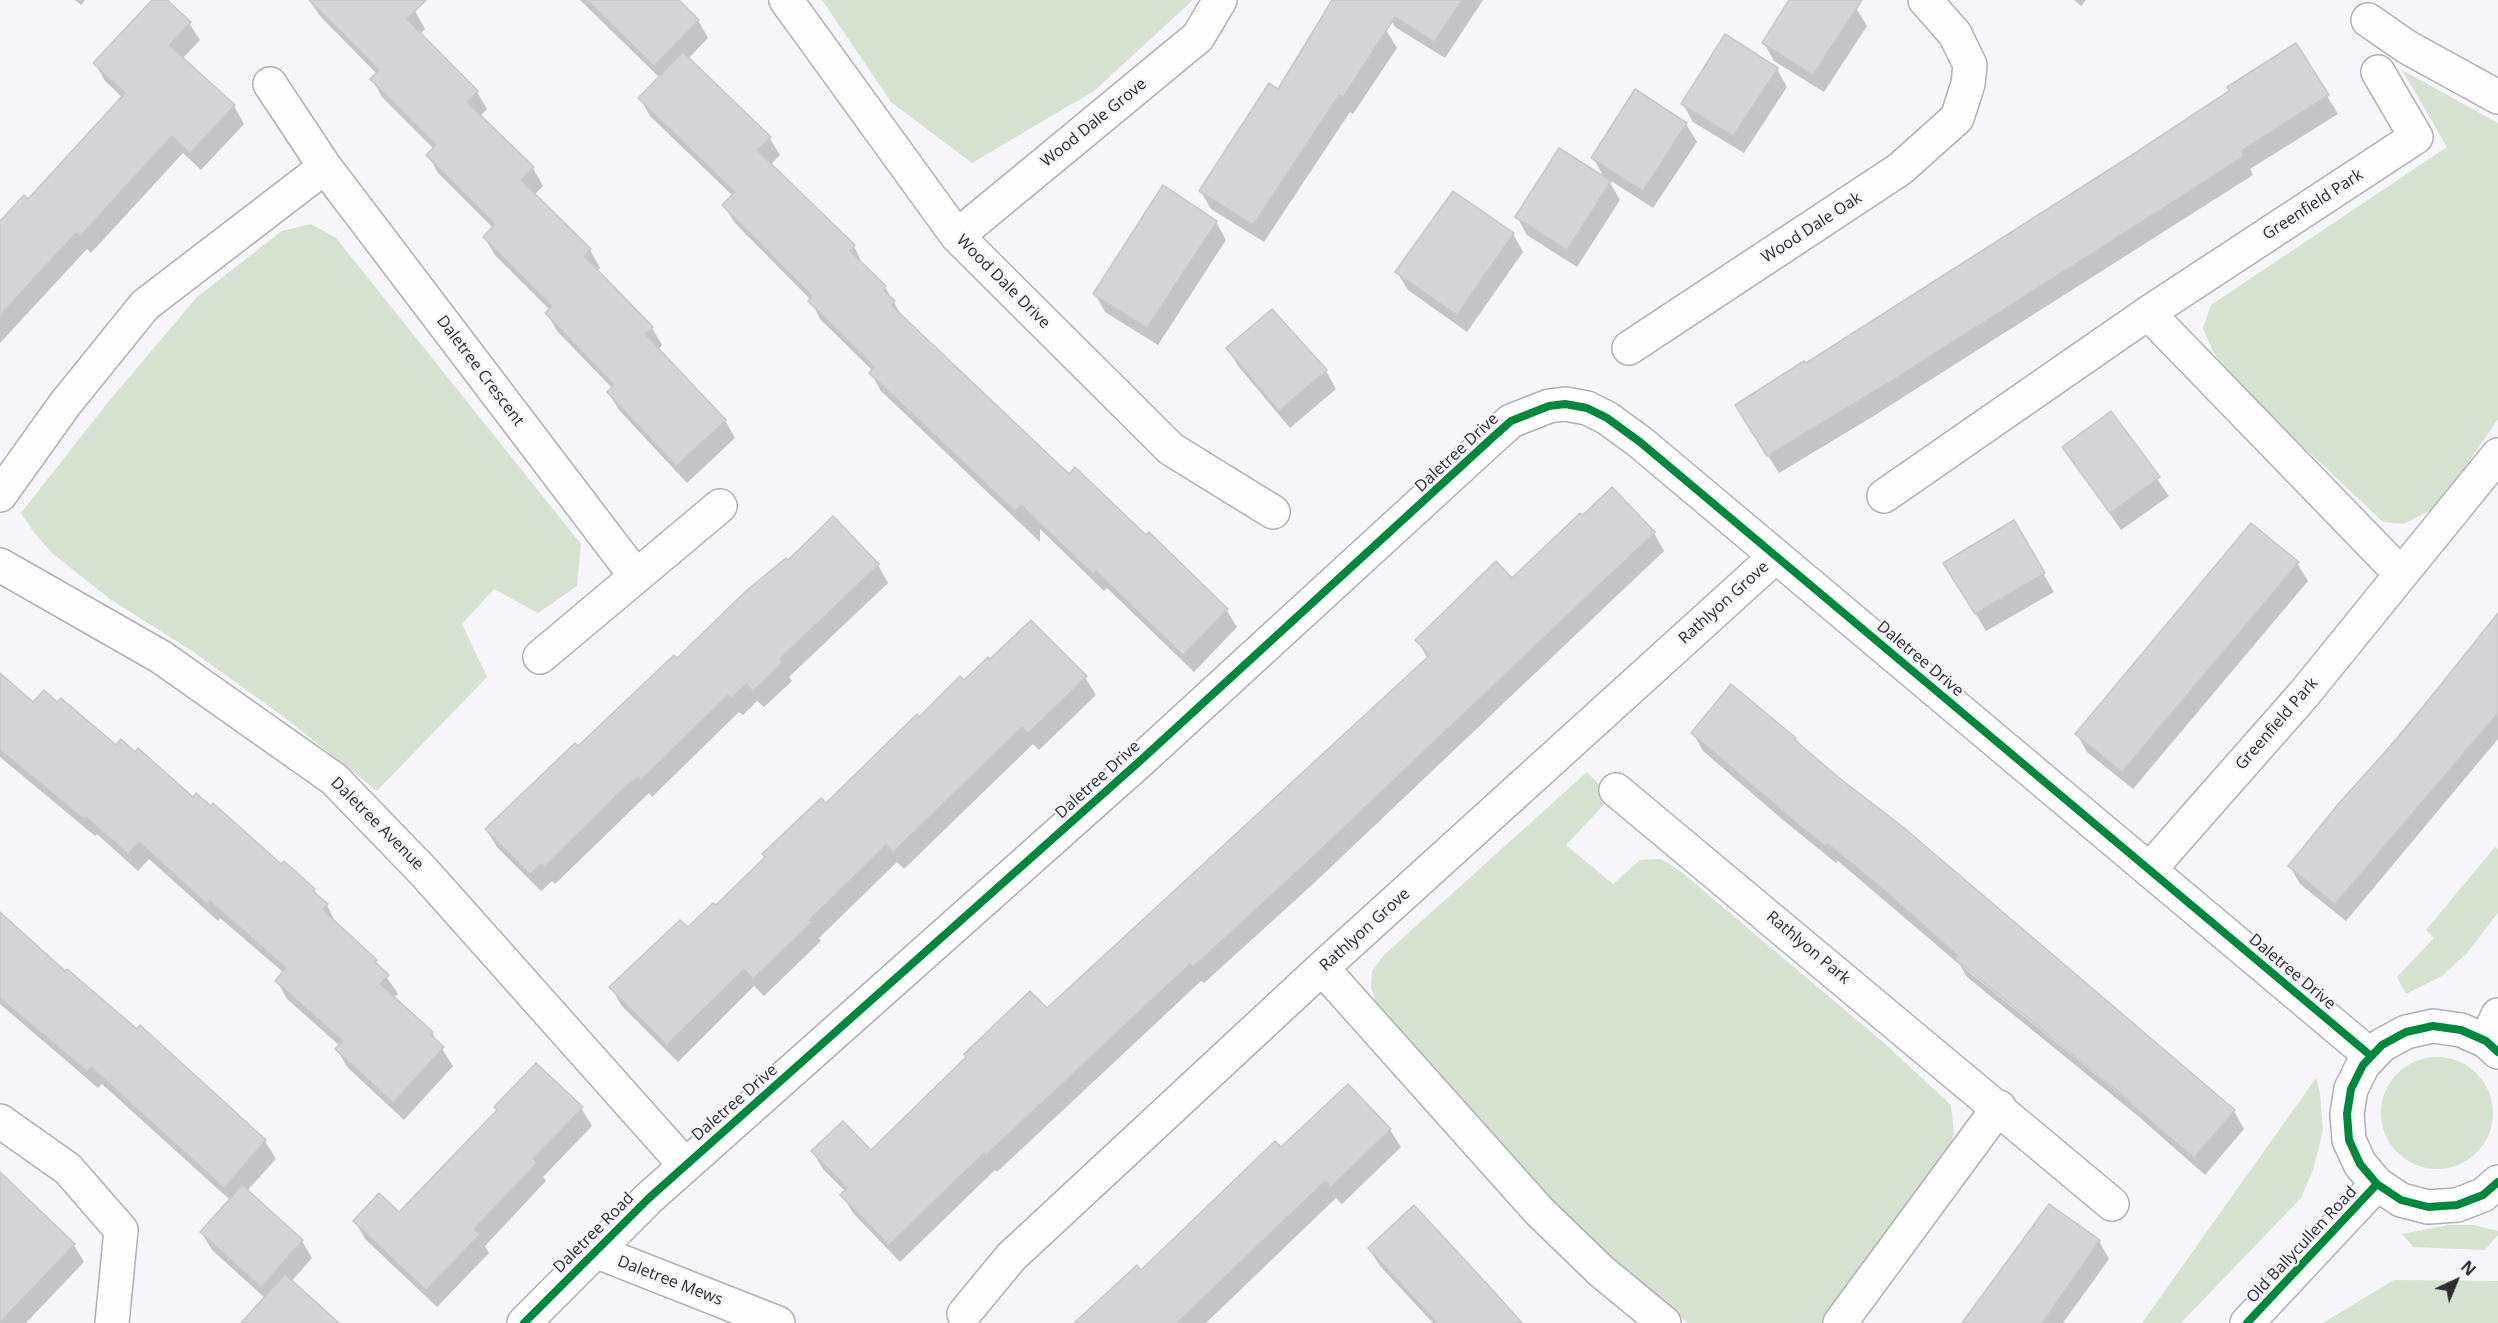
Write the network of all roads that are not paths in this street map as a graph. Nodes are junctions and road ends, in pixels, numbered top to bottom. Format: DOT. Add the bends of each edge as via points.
graph roads {
  1 [pos="786,0"];
  2 [pos="1220,0"];
  3 [pos="1925,0"];
  4 [pos="2368,20"];
  5 [pos="2378,72"];
  6 [pos="270,84"];
  7 [pos="2498,97"];
  8 [pos="325,167"];
  9 [pos="957,236"];
  10 [pos="2148,313"];
  11 [pos="1629,348"];
  12 [pos="2498,455"];
  13 [pos="0,495"];
  14 [pos="1884,496"];
  15 [pos="720,506"];
  16 [pos="1273,512"];
  17 [pos="1776,556"];
  18 [pos="0,565"];
  19 [pos="2400,573"];
  20 [pos="635,575"];
  21 [pos="540,657"];
  22 [pos="1616,790"];
  23 [pos="2149,870"];
  24 [pos="1322,968"];
  25 [pos="2494,1036"];
  26 [pos="2371,1056"];
  27 [pos="1999,1107"];
  28 [pos="0,1121"];
  29 [pos="685,1165"];
  30 [pos="2498,1182"];
  31 [pos="2377,1184"];
  32 [pos="2112,1204"];
  33 [pos="595,1251"];
  34 [pos="964,1314"];
  35 [pos="112,1323"];
  36 [pos="524,1323"];
  37 [pos="778,1323"];
  38 [pos="1664,1323"];
  39 [pos="1840,1323"];
  40 [pos="2247,1323"];
  1 -- 9 [label="street, Wood Dale Drive"];
  2 -- 9 [label="street, Wood Dale Grove" via="1198,37"];
  3 -- 11 [label="street, Wood Dale Oak" via="1955,34 1970,65 1957,118 1900,170"];
  4 -- 7 [label="street" via="2407,47"];
  5 -- 10 [label="street, Greenfield Park" via="2416,137"];
  6 -- 8 [label="street, Daletree Crescent"];
  8 -- 13 [label="street" via="145,305 65,404"];
  8 -- 20 [label="street, Daletree Crescent"];
  9 -- 16 [label="street, Wood Dale Drive" via="1170,449"];
  10 -- 14 [label="street, Greenfield Park"];
  10 -- 19 [label="street"];
  12 -- 19 [label="street, Greenfield Park"];
  15 -- 20 [label="street"];
  17 -- 23 [label="street, Daletree Drive"];
  17 -- 24 [label="street, Rathlyon Grove"];
  17 -- 29 [label="street, Daletree Drive" via="1608,418 1587,408 1565,405 1530,412 1511,422 1141,760"];
  18 -- 29 [label="street, Daletree Avenue" via="162,657 334,779 424,872"];
  19 -- 23 [label="street, Greenfield Park" via="2304,694"];
  20 -- 21 [label="street"];
  22 -- 27 [label="street, Rathlyon Park"];
  23 -- 26 [label="street, Daletree Drive"];
  24 -- 34 [label="street, Rathlyon Grove" via="1011,1257"];
  24 -- 38 [label="street" via="1539,1211 1601,1272"];
  25 -- 26 [label="street" via="2433,1026 2406,1032"];
  26 -- 31 [label="street" via="2362,1065 2351,1089 2347,1114 2349,1140 2360,1164"];
  27 -- 32 [label="street, Rathlyon Park"];
  27 -- 39 [label="street"];
  28 -- 35 [label="street" via="68,1168 121,1230"];
  29 -- 33 [label="street, Daletree Road"];
  30 -- 31 [label="street" via="2483,1195 2457,1205 2428,1207 2401,1200"];
  31 -- 40 [label="street, Old Ballycullen Road"];
  33 -- 36 [label="street, Daletree Road"];
  33 -- 37 [label="street, Daletree Mews"];
}
